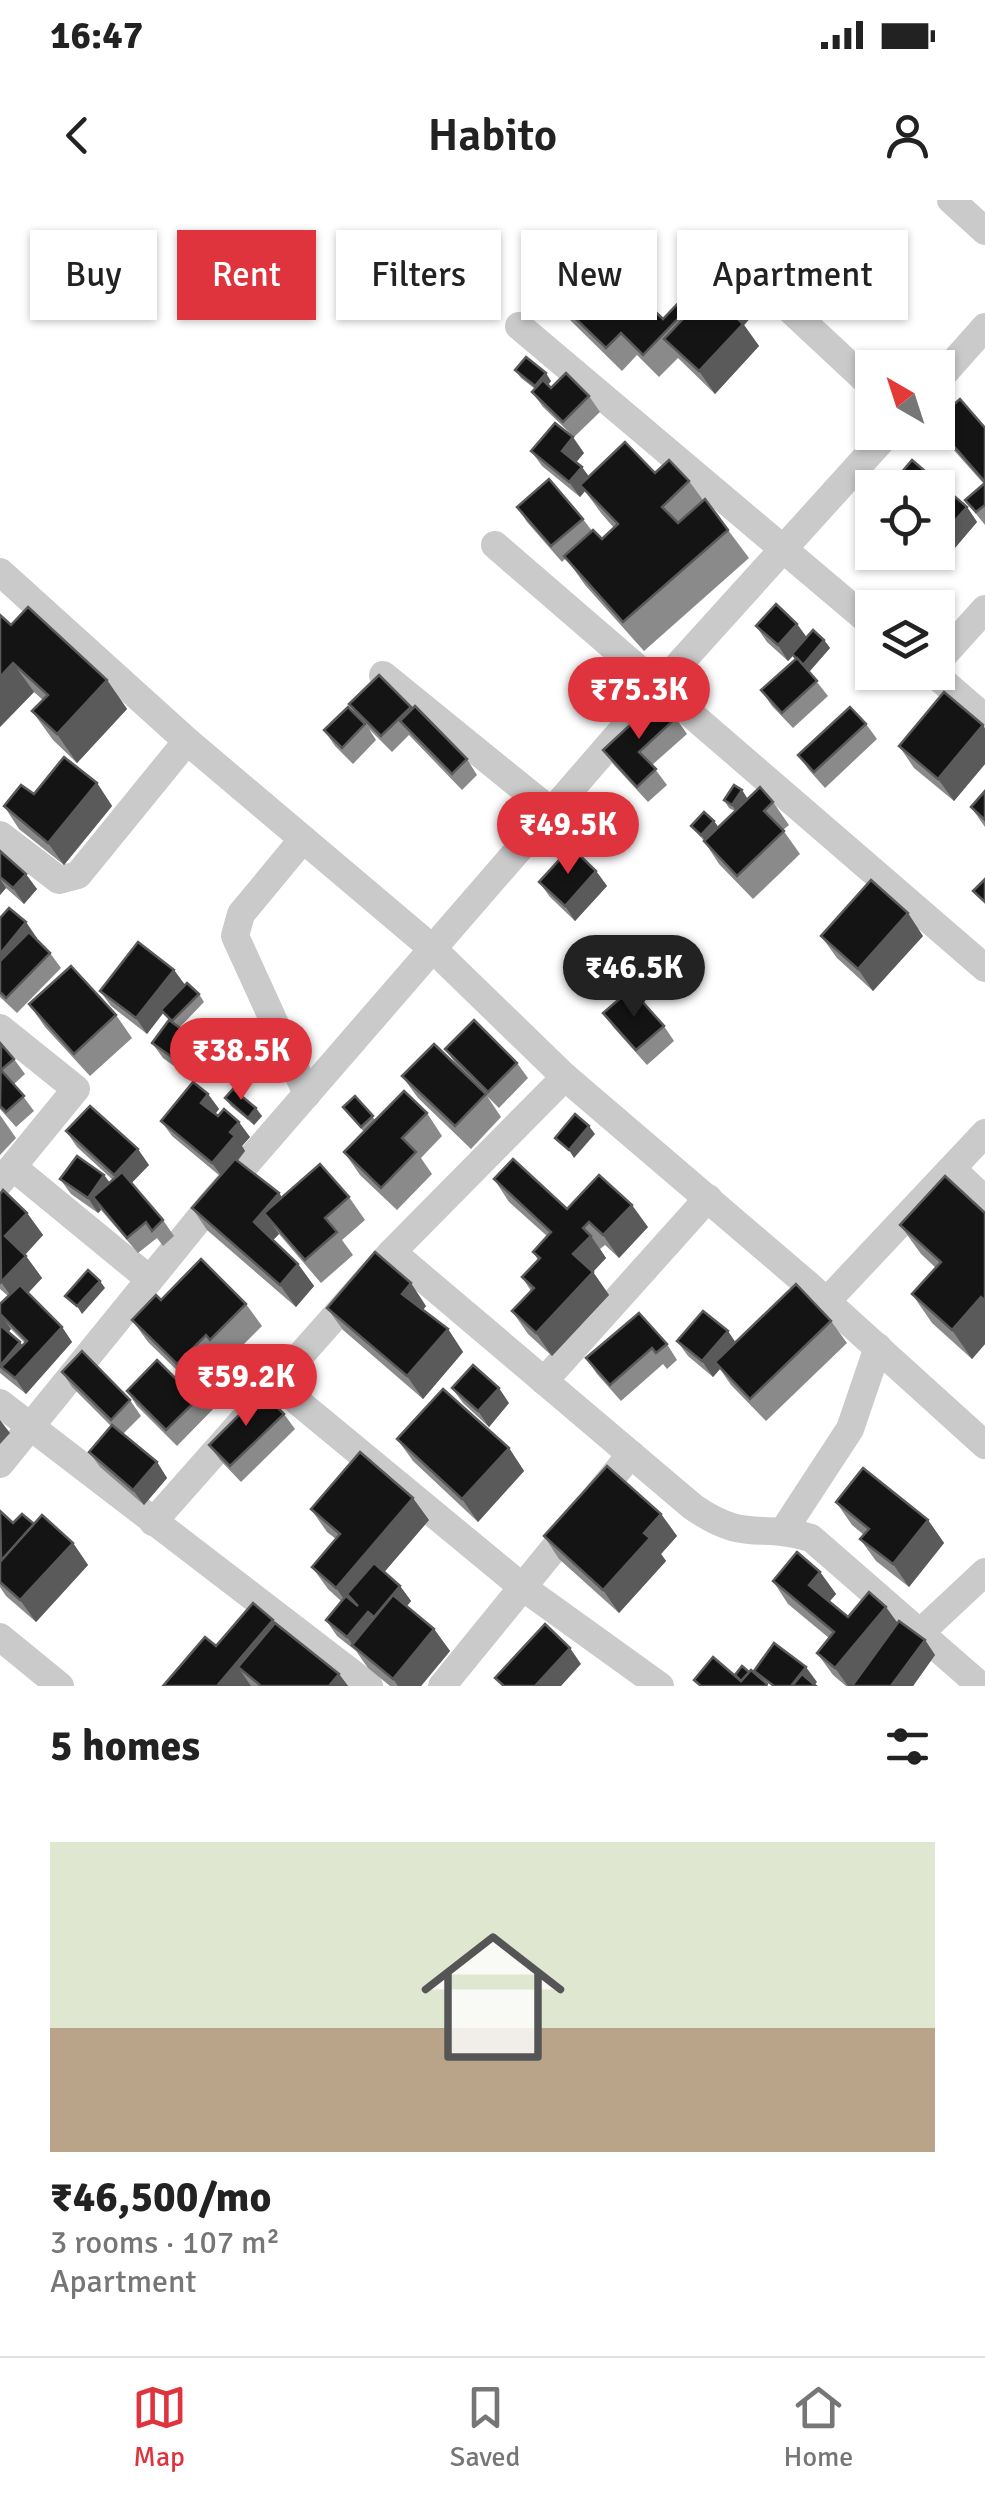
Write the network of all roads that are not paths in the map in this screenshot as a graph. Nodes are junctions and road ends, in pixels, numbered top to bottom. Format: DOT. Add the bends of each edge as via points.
graph roads {
  1 [pos="951,200"];
  2 [pos="985,231"];
  3 [pos="801,320"];
  4 [pos="519,326"];
  5 [pos="985,327"];
  6 [pos="955,361"];
  7 [pos="855,370"];
  8 [pos="872,450"];
  9 [pos="495,545"];
  10 [pos="782,548"];
  11 [pos="0,572"];
  12 [pos="985,609"];
  13 [pos="855,610"];
  14 [pos="955,643"];
  15 [pos="383,675"];
  16 [pos="662,688"];
  17 [pos="953,690"];
  18 [pos="985,718"];
  19 [pos="187,741"];
  20 [pos="552,812"];
  21 [pos="0,835"];
  22 [pos="303,839"];
  23 [pos="433,949"];
  24 [pos="985,968"];
  25 [pos="0,1028"];
  26 [pos="564,1078"];
  27 [pos="307,1094"];
  28 [pos="985,1133"];
  29 [pos="952,1169"];
  30 [pos="7,1175"];
  31 [pos="708,1198"];
  32 [pos="985,1200"];
  33 [pos="392,1252"];
  34 [pos="148,1278"];
  35 [pos="826,1302"];
  36 [pos="878,1346"];
  37 [pos="544,1381"];
  38 [pos="274,1382"];
  39 [pos="0,1403"];
  40 [pos="29,1426"];
  41 [pos="985,1445"];
  42 [pos="632,1454"];
  43 [pos="0,1464"];
  44 [pos="153,1522"];
  45 [pos="784,1530"];
  46 [pos="985,1572"];
  47 [pos="521,1586"];
  48 [pos="922,1632"];
  49 [pos="0,1638"];
  50 [pos="60,1686"];
  51 [pos="369,1686"];
  52 [pos="442,1686"];
  53 [pos="660,1686"];
  54 [pos="981,1686"];
  1 -- 2 [label="street"];
  3 -- 7 [label="street"];
  4 -- 10 [label="street"];
  5 -- 6 [label="street"];
  8 -- 10 [label="street"];
  9 -- 16 [label="street"];
  10 -- 13 [label="street"];
  10 -- 16 [label="street"];
  11 -- 19 [label="street"];
  12 -- 14 [label="street"];
  15 -- 20 [label="street"];
  16 -- 20 [label="street"];
  16 -- 24 [label="street"];
  17 -- 18 [label="street"];
  19 -- 21 [label="street" via="78,874 59,880"];
  19 -- 22 [label="street"];
  20 -- 23 [label="street"];
  22 -- 23 [label="street"];
  22 -- 27 [label="street" via="241,914 235,936"];
  23 -- 26 [label="street"];
  23 -- 27 [label="street"];
  25 -- 30 [label="street" via="76,1090"];
  26 -- 31 [label="street"];
  26 -- 33 [label="street"];
  27 -- 34 [label="street"];
  28 -- 29 [label="street"];
  29 -- 32 [label="street"];
  29 -- 35 [label="street"];
  30 -- 34 [label="street"];
  31 -- 35 [label="street"];
  31 -- 37 [label="street"];
  33 -- 37 [label="street"];
  33 -- 38 [label="street"];
  34 -- 40 [label="street"];
  35 -- 36 [label="street"];
  36 -- 41 [label="street"];
  36 -- 45 [label="street" via="850,1429"];
  37 -- 42 [label="street"];
  38 -- 44 [label="street"];
  38 -- 47 [label="street"];
  39 -- 40 [label="street"];
  40 -- 43 [label="street"];
  40 -- 44 [label="street"];
  42 -- 45 [label="street" via="722,1527 751,1534"];
  42 -- 47 [label="street"];
  44 -- 51 [label="street"];
  45 -- 48 [label="street" via="810,1538"];
  46 -- 48 [label="street"];
  47 -- 52 [label="street"];
  47 -- 53 [label="street"];
  48 -- 54 [label="street"];
  49 -- 50 [label="street"];
}
